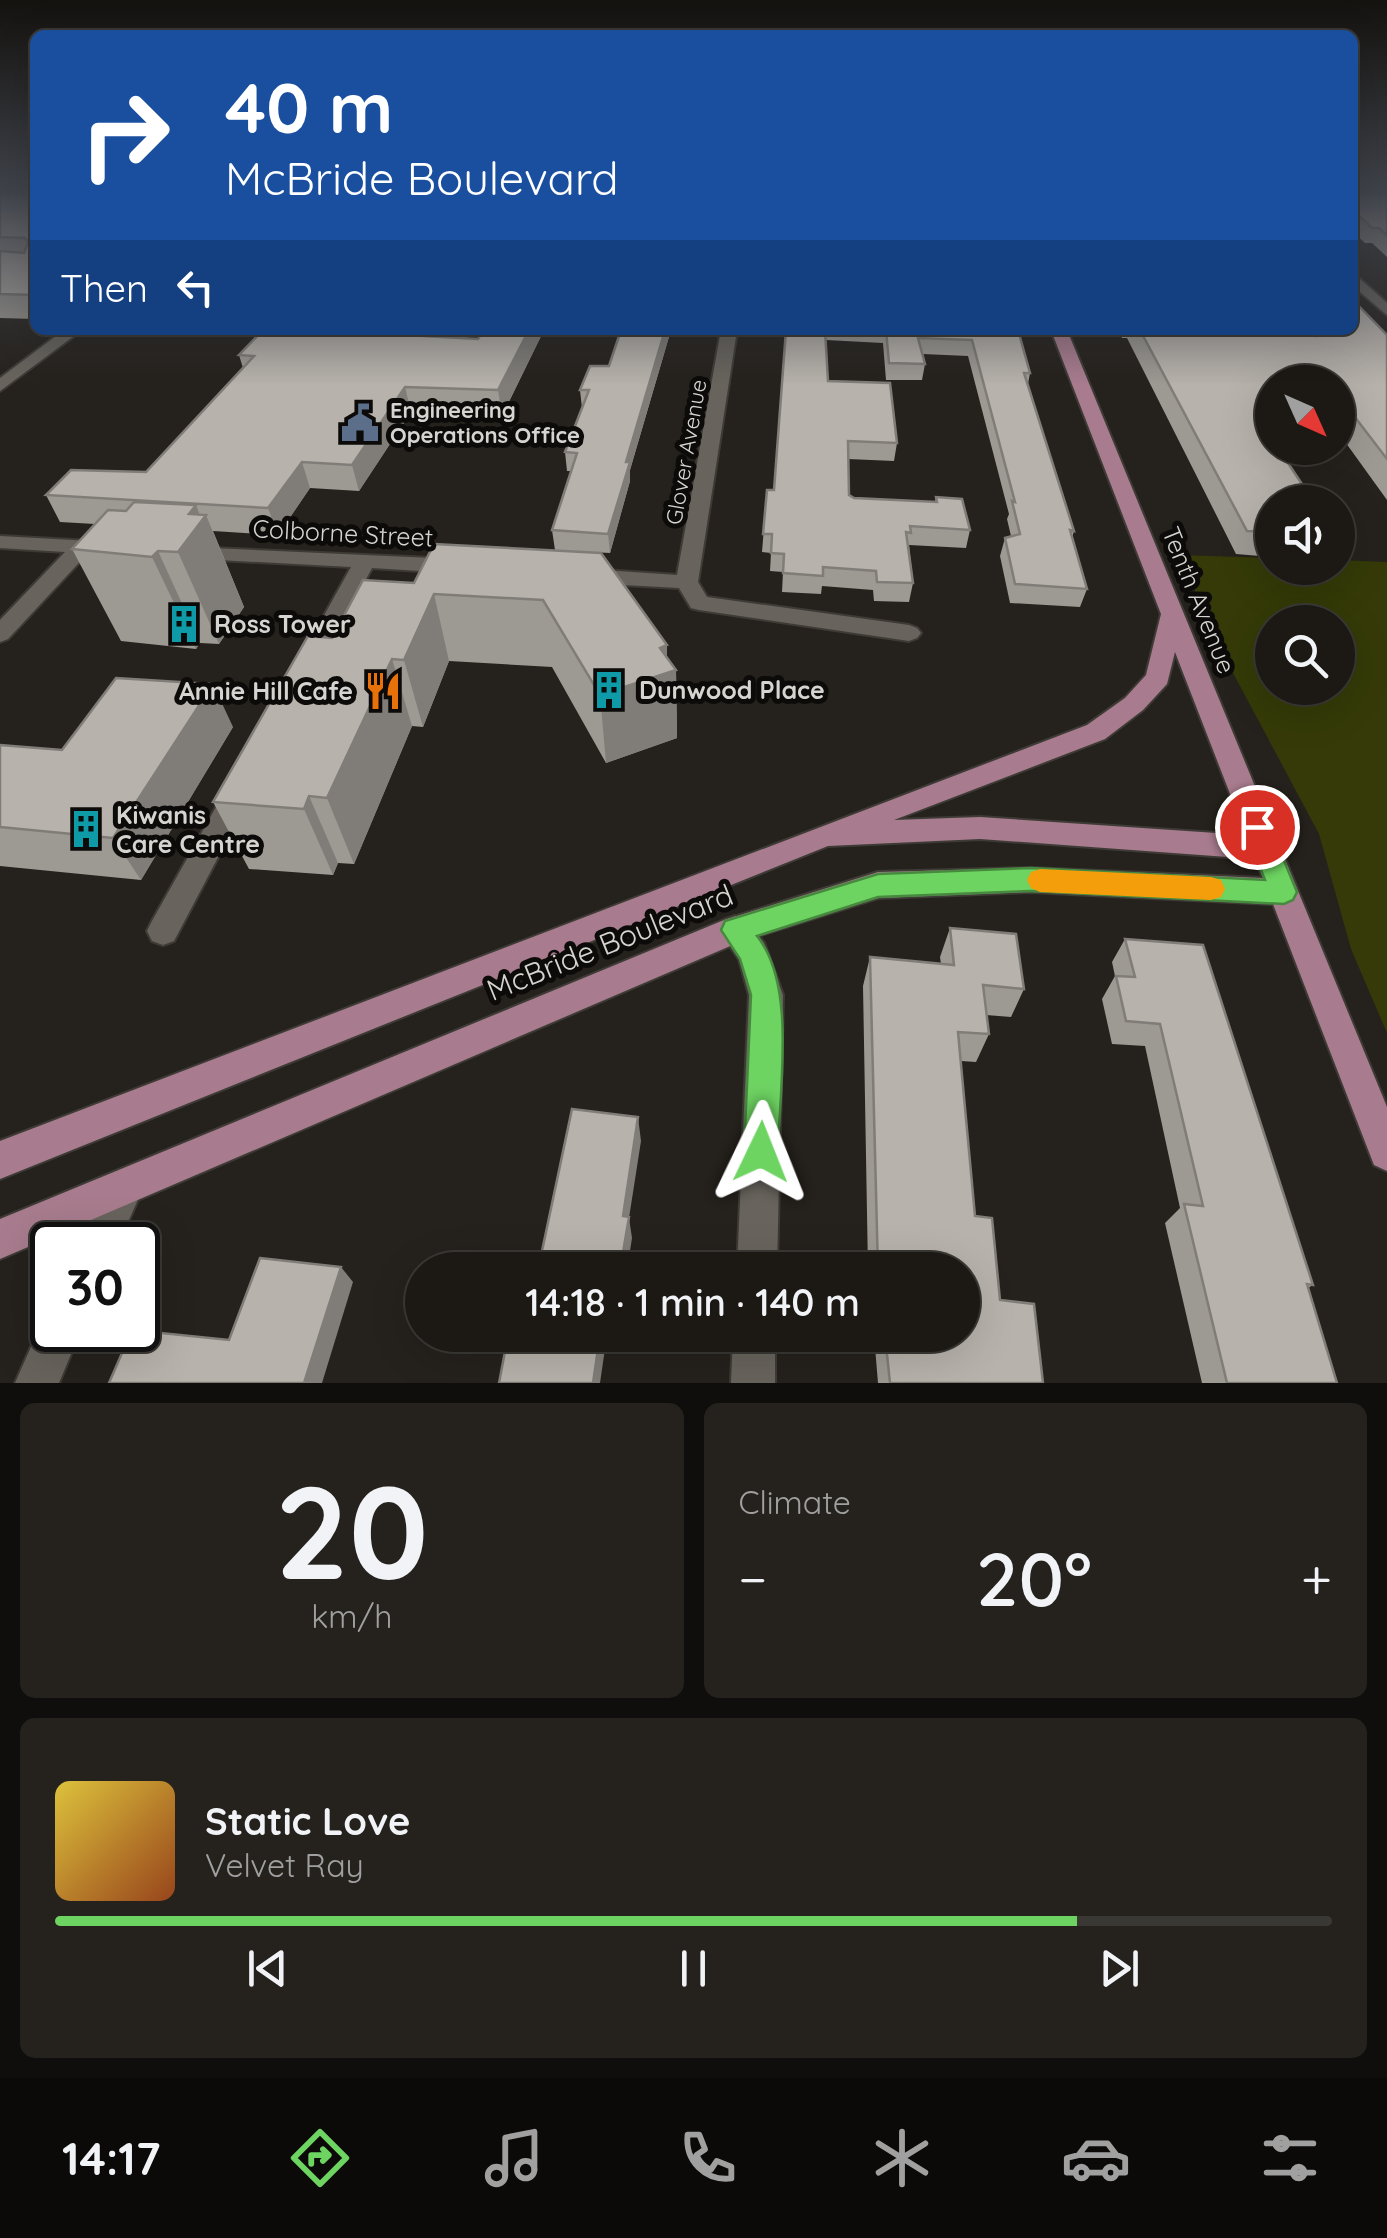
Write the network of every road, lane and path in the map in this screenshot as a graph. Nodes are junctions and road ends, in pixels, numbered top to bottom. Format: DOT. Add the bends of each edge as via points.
graph roads {
  1 [pos="1358,283"];
  2 [pos="1387,314"];
  3 [pos="1363,317"];
  4 [pos="67,335"];
  5 [pos="729,335"];
  6 [pos="1060,335"];
  7 [pos="0,386"];
  8 [pos="0,542"];
  9 [pos="82,546"];
  10 [pos="129,549"];
  11 [pos="164,552"];
  12 [pos="364,563"];
  13 [pos="487,568"];
  14 [pos="564,574"];
  15 [pos="687,582"];
  16 [pos="1171,611"];
  17 [pos="909,633"];
  18 [pos="0,634"];
  19 [pos="297,686"];
  20 [pos="252,767"];
  21 [pos="826,835"];
  22 [pos="1266,848"];
  23 [pos="1284,892"];
  24 [pos="735,930"];
  25 [pos="163,931"];
  26 [pos="1387,1152"];
  27 [pos="0,1160"];
  28 [pos="124,1188"];
  29 [pos="108,1222"];
  30 [pos="0,1240"];
  31 [pos="757,1252"];
  32 [pos="50,1352"];
  33 [pos="753,1352"];
  34 [pos="37,1383"];
  35 [pos="752,1383"];
  1 -- 2 [label="street"];
  2 -- 3 [label="street"];
  4 -- 7 [label="street"];
  5 -- 15 [label="street, Glover Avenue"];
  6 -- 16 [label="main road, Tenth Avenue"];
  8 -- 9 [label="street"];
  9 -- 10 [label="street"];
  9 -- 18 [label="street"];
  11 -- 12 [label="street, Colborne Street"];
  12 -- 13 [label="street, Colborne Street"];
  12 -- 19 [label="street"];
  14 -- 15 [label="street"];
  15 -- 17 [label="street" via="699,603"];
  16 -- 21 [label="main road" via="1158,678 1096,732"];
  16 -- 22 [label="main road, Tenth Avenue"];
  20 -- 25 [label="street"];
  21 -- 22 [label="main road, McBride Boulevard" via="980,828"];
  21 -- 27 [label="main road, McBride Boulevard"];
  22 -- 23 [label="main road, Tenth Avenue"];
  23 -- 24 [label="main road, McBride Boulevard" via="1031,880 878,885"];
  23 -- 26 [label="main road, Tenth Avenue"];
  24 -- 28 [label="main road, McBride Boulevard"];
  24 -- 31 [label="street" via="753,953 766,995"];
  28 -- 29 [label="street"];
  28 -- 30 [label="main road, McBride Boulevard"];
  32 -- 34 [label="street"];
  33 -- 35 [label="street"];
}
